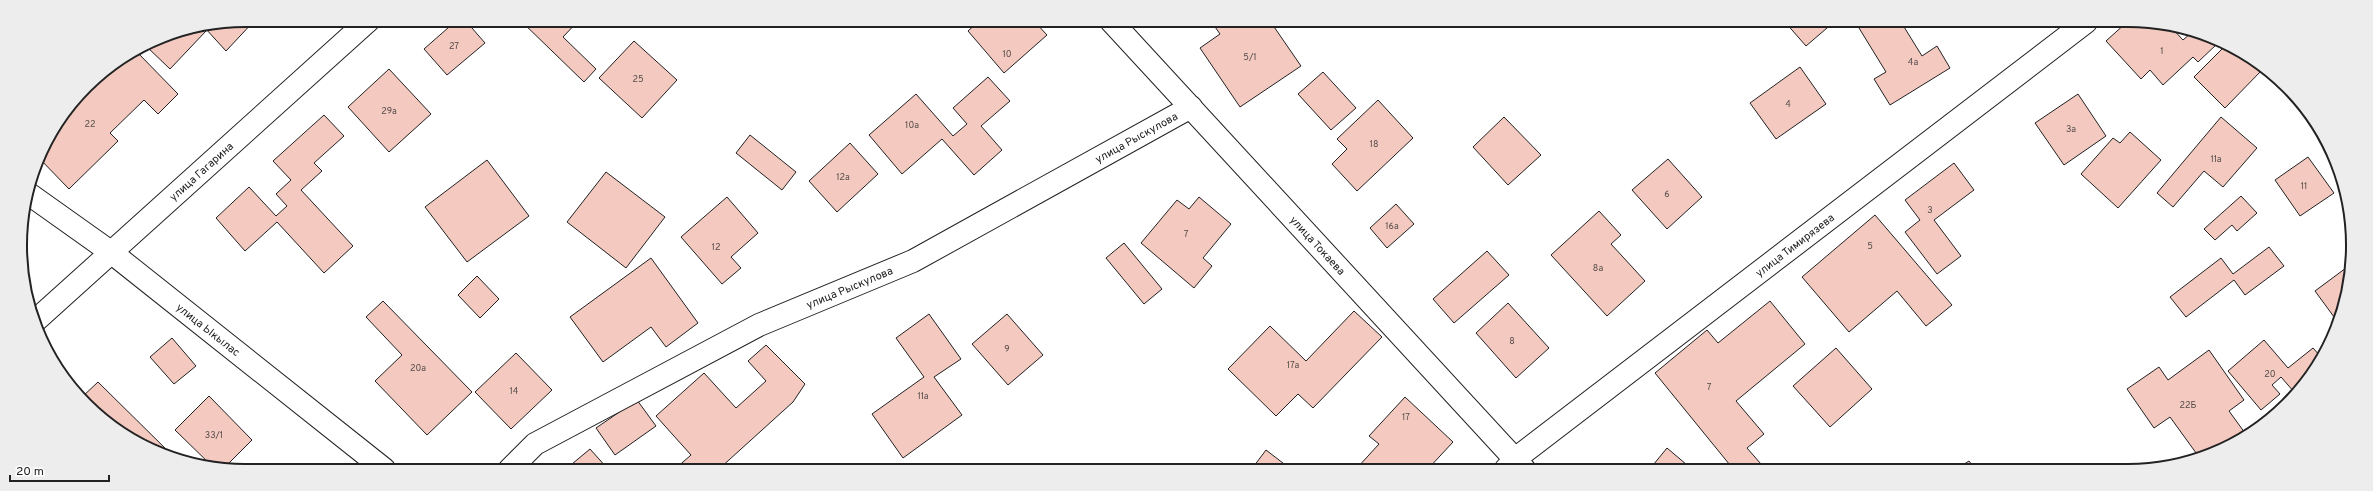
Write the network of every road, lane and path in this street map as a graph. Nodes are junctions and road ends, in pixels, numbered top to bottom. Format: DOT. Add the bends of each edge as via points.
graph roads {
  1 [pos="361,27"];
  2 [pos="1124,27"];
  3 [pos="2080,27"];
  4 [pos="1191,108"];
  5 [pos="32,196"];
  6 [pos="112,253"];
  7 [pos="39,317"];
  8 [pos="378,464"];
  9 [pos="515,464"];
  10 [pos="1513,464"];
  11 [pos="1518,464"];
  1 -- 6 [label="street, улица Гагарина"];
  2 -- 4 [label="street, улица Токаева"];
  3 -- 11 [label="street, улица Тимирязева"];
  4 -- 9 [label="street, улица Рыскулова" via="912,261 759,325 535,444"];
  4 -- 10 [label="street, улица Токаева"];
  5 -- 6 [label="street, улица Ыкылас"];
  6 -- 7 [label="street, улица Гагарина"];
  6 -- 8 [label="street, улица Ыкылас"];
}
